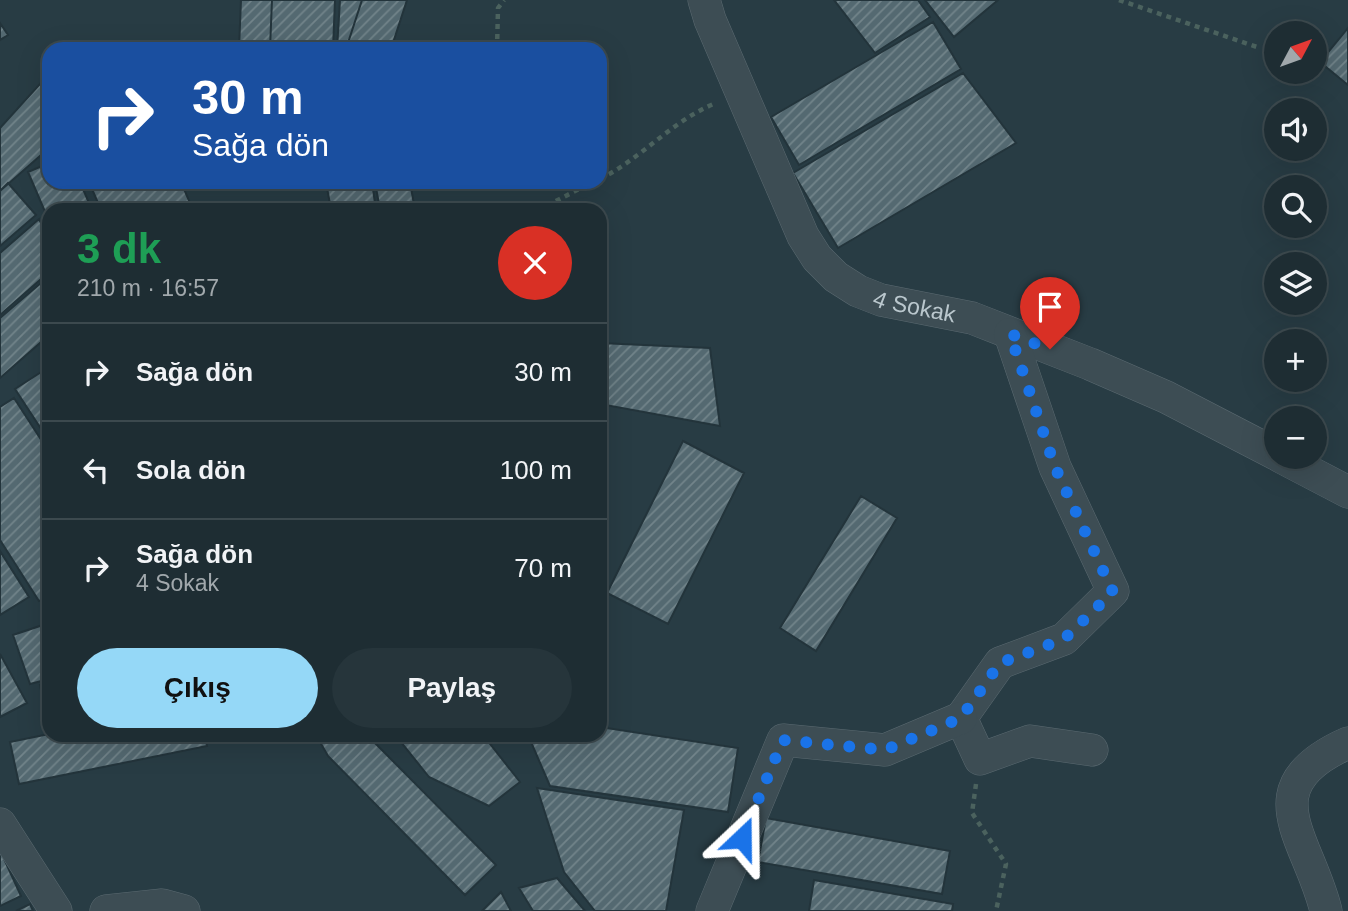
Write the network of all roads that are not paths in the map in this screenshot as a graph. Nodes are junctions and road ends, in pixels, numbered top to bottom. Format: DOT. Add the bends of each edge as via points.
graph roads {
  1 [pos="704,0"];
  2 [pos="1010,334"];
  3 [pos="1264,448"];
  4 [pos="1304,469"];
  5 [pos="1348,492"];
  6 [pos="961,718"];
  7 [pos="1348,743"];
  8 [pos="1092,750"];
  9 [pos="0,824"];
  10 [pos="56,911"];
  11 [pos="106,911"];
  12 [pos="184,911"];
  13 [pos="712,911"];
  14 [pos="1326,911"];
  1 -- 2 [label="street, 4 Sokak" via="803,236 817,258 858,291 972,318"];
  2 -- 3 [label="street, 4 Sokak" via="1166,397"];
  2 -- 6 [label="street" via="1055,467 1113,592 1064,639 1000,663"];
  4 -- 5 [label="street"];
  6 -- 8 [label="street" via="980,760 1030,741"];
  6 -- 13 [label="street" via="885,750 783,740"];
  7 -- 14 [label="street" via="1313,761 1294,791 1296,831"];
  9 -- 10 [label="street"];
  11 -- 12 [label="street" via="162,905"];
}
